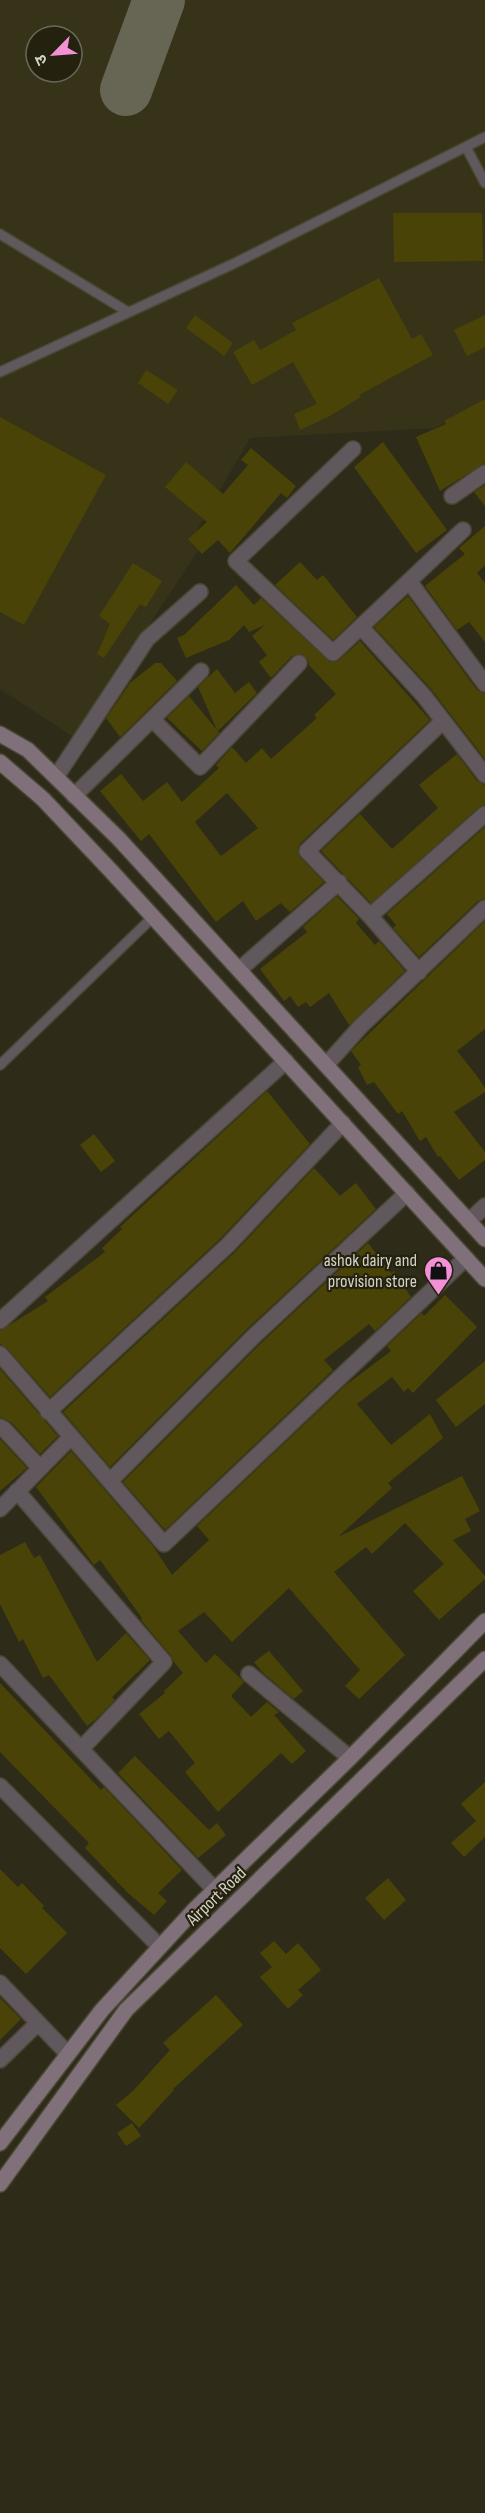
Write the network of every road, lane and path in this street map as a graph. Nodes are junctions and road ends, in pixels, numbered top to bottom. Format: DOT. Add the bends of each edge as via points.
graph roads {
  1 [pos="485,137"];
  2 [pos="465,147"];
  3 [pos="485,183"];
  4 [pos="0,234"];
  5 [pos="128,312"];
  6 [pos="0,372"];
  7 [pos="353,449"];
  8 [pos="485,473"];
  9 [pos="452,496"];
  10 [pos="463,530"];
  11 [pos="409,581"];
  12 [pos="200,592"];
  13 [pos="361,627"];
  14 [pos="299,663"];
  15 [pos="201,670"];
  16 [pos="485,684"];
  17 [pos="153,720"];
  18 [pos="443,721"];
  19 [pos="0,734"];
  20 [pos="0,762"];
  21 [pos="485,775"];
  22 [pos="56,777"];
  23 [pos="75,796"];
  24 [pos="485,814"];
  25 [pos="339,882"];
  26 [pos="484,910"];
  27 [pos="370,916"];
  28 [pos="153,917"];
  29 [pos="239,970"];
  30 [pos="419,972"];
  31 [pos="286,1061"];
  32 [pos="327,1064"];
  33 [pos="0,1065"];
  34 [pos="342,1123"];
  35 [pos="407,1193"];
  36 [pos="485,1206"];
  37 [pos="469,1221"];
  38 [pos="485,1239"];
  39 [pos="466,1258"];
  40 [pos="485,1279"];
  41 [pos="0,1321"];
  42 [pos="0,1354"];
  43 [pos="48,1412"];
  44 [pos="0,1427"];
  45 [pos="70,1437"];
  46 [pos="40,1468"];
  47 [pos="111,1480"];
  48 [pos="17,1491"];
  49 [pos="0,1509"];
  50 [pos="485,1621"];
  51 [pos="485,1659"];
  52 [pos="0,1664"];
  53 [pos="249,1674"];
  54 [pos="81,1749"];
  55 [pos="350,1758"];
  56 [pos="0,1786"];
  57 [pos="215,1890"];
  58 [pos="160,1947"];
  59 [pos="0,1983"];
  60 [pos="38,2024"];
  61 [pos="68,2054"];
  62 [pos="0,2060"];
  63 [pos="0,2143"];
  64 [pos="0,2184"];
  1 -- 2 [label="lane"];
  2 -- 3 [label="lane"];
  2 -- 5 [label="lane" via="235,263"];
  4 -- 5 [label="lane"];
  5 -- 6 [label="lane"];
  7 -- 13 [label="street" via="236,561 333,653"];
  8 -- 9 [label="street"];
  10 -- 11 [label="street"];
  11 -- 13 [label="street"];
  11 -- 16 [label="street"];
  12 -- 22 [label="street" via="147,639"];
  13 -- 18 [label="street"];
  14 -- 17 [label="street" via="200,767"];
  15 -- 17 [label="street"];
  17 -- 23 [label="street"];
  18 -- 21 [label="street"];
  18 -- 25 [label="street" via="307,851"];
  19 -- 22 [label="main road" via="28,750"];
  20 -- 28 [label="main road" via="43,799"];
  22 -- 23 [label="main road"];
  23 -- 29 [label="main road"];
  24 -- 27 [label="street"];
  25 -- 27 [label="street"];
  25 -- 29 [label="street"];
  26 -- 30 [label="street"];
  27 -- 30 [label="street"];
  28 -- 31 [label="main road"];
  28 -- 33 [label="lane"];
  29 -- 32 [label="main road"];
  30 -- 32 [label="street"];
  31 -- 34 [label="main road"];
  31 -- 41 [label="street"];
  32 -- 37 [label="main road"];
  34 -- 35 [label="main road"];
  34 -- 43 [label="street" via="228,1245"];
  35 -- 39 [label="main road"];
  35 -- 47 [label="street" via="253,1337"];
  36 -- 37 [label="street"];
  37 -- 38 [label="main road"];
  39 -- 40 [label="main road"];
  39 -- 47 [label="street" via="164,1544"];
  42 -- 43 [label="street"];
  43 -- 45 [label="street"];
  44 -- 46 [label="street"];
  45 -- 46 [label="street"];
  45 -- 47 [label="street"];
  46 -- 48 [label="street"];
  48 -- 49 [label="street"];
  48 -- 54 [label="street" via="164,1662"];
  50 -- 55 [label="main road, Airport Road"];
  51 -- 64 [label="main road, Airport Road" via="126,2010"];
  52 -- 54 [label="street"];
  53 -- 55 [label="street"];
  54 -- 57 [label="street"];
  55 -- 57 [label="main road, Airport Road"];
  56 -- 58 [label="street"];
  57 -- 58 [label="main road, Airport Road"];
  58 -- 61 [label="main road, Airport Road"];
  59 -- 60 [label="street"];
  60 -- 61 [label="street"];
  60 -- 62 [label="street"];
  61 -- 63 [label="main road, Airport Road"];
}
